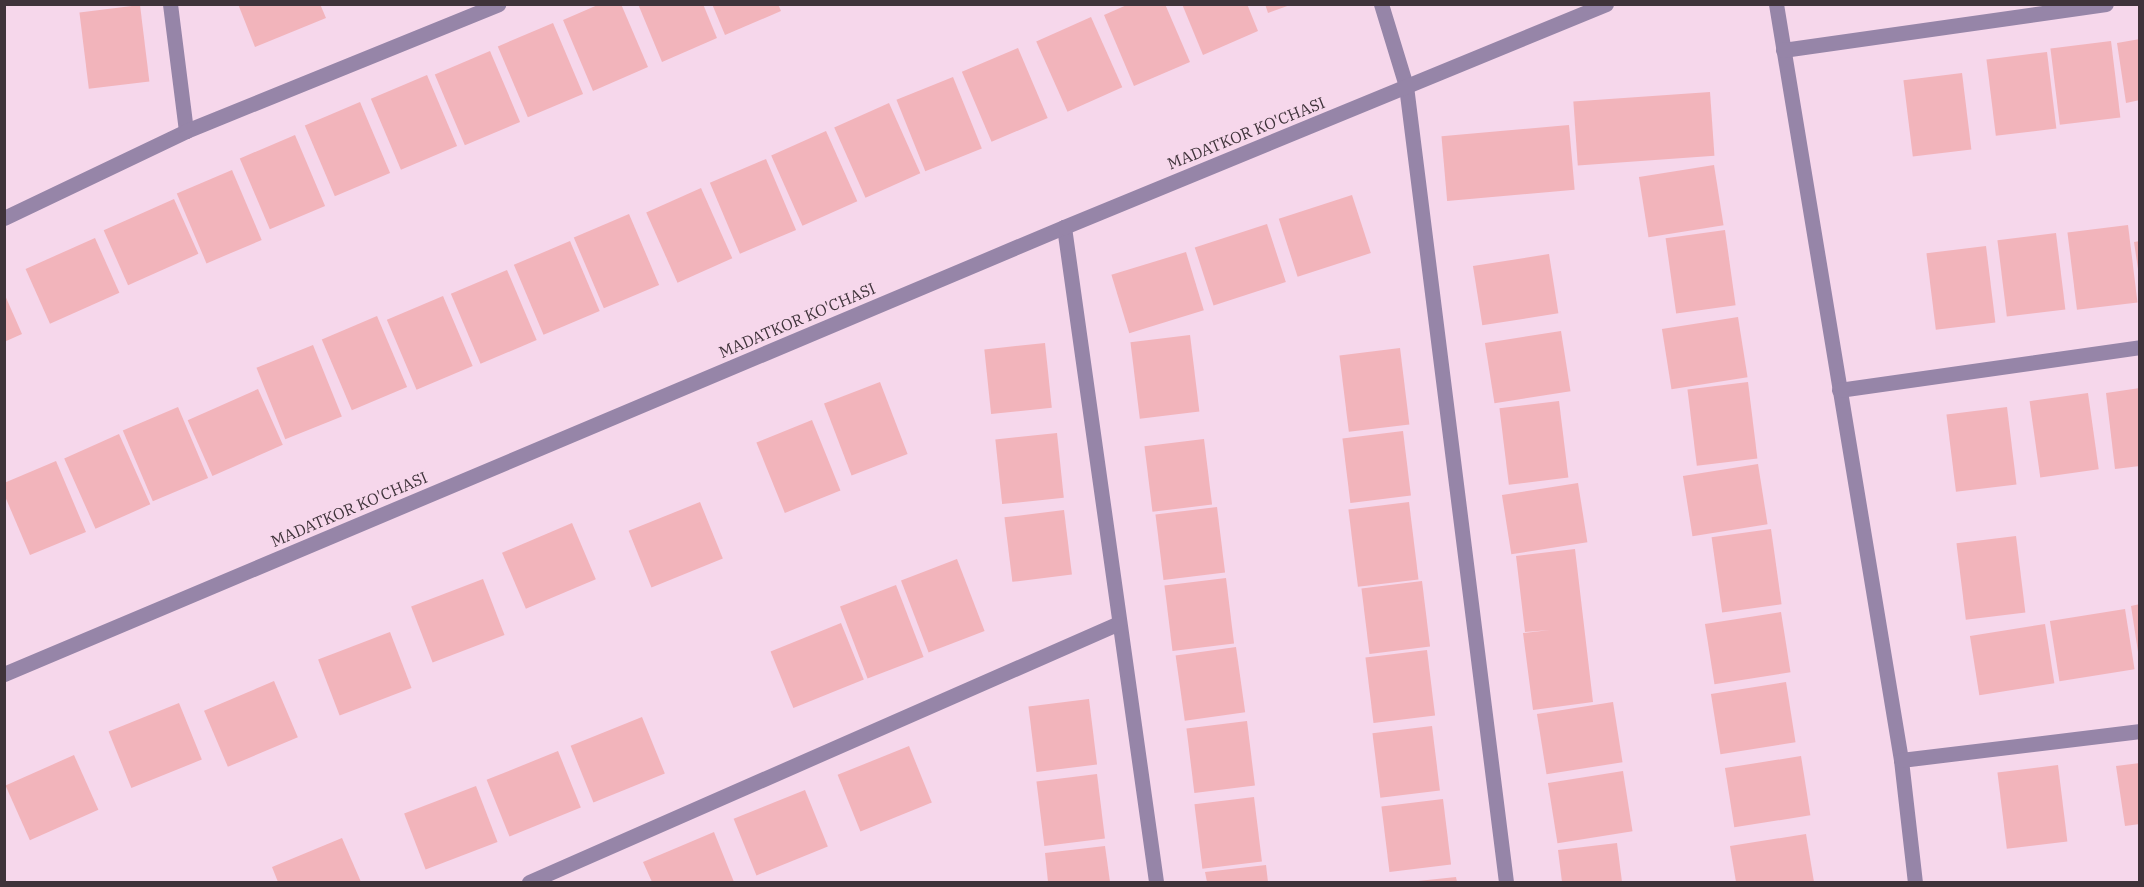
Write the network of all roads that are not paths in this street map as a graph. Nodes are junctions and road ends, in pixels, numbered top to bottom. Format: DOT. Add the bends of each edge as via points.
graph roads {
  1 [pos="170,4"];
  2 [pos="498,4"];
  3 [pos="1381,4"];
  4 [pos="1606,4"];
  5 [pos="1776,4"];
  6 [pos="2106,4"];
  7 [pos="1783,50"];
  8 [pos="1406,86"];
  9 [pos="186,131"];
  10 [pos="4,218"];
  11 [pos="1064,227"];
  12 [pos="2139,348"];
  13 [pos="1839,390"];
  14 [pos="1119,623"];
  15 [pos="4,674"];
  16 [pos="2139,731"];
  17 [pos="1901,760"];
  18 [pos="529,882"];
  19 [pos="1156,882"];
  20 [pos="1506,882"];
  21 [pos="1915,882"];
  1 -- 9 [label="street"];
  2 -- 9 [label="street"];
  3 -- 8 [label="street"];
  4 -- 8 [label="street, MADATKOR KO'CHASI"];
  5 -- 7 [label="street"];
  6 -- 7 [label="street"];
  7 -- 13 [label="street"];
  8 -- 11 [label="street, MADATKOR KO'CHASI"];
  8 -- 20 [label="street"];
  9 -- 10 [label="street"];
  11 -- 14 [label="street"];
  11 -- 15 [label="street, MADATKOR KO'CHASI"];
  12 -- 13 [label="street"];
  13 -- 17 [label="street"];
  14 -- 18 [label="street"];
  14 -- 19 [label="street"];
  16 -- 17 [label="street"];
  17 -- 21 [label="street"];
}
